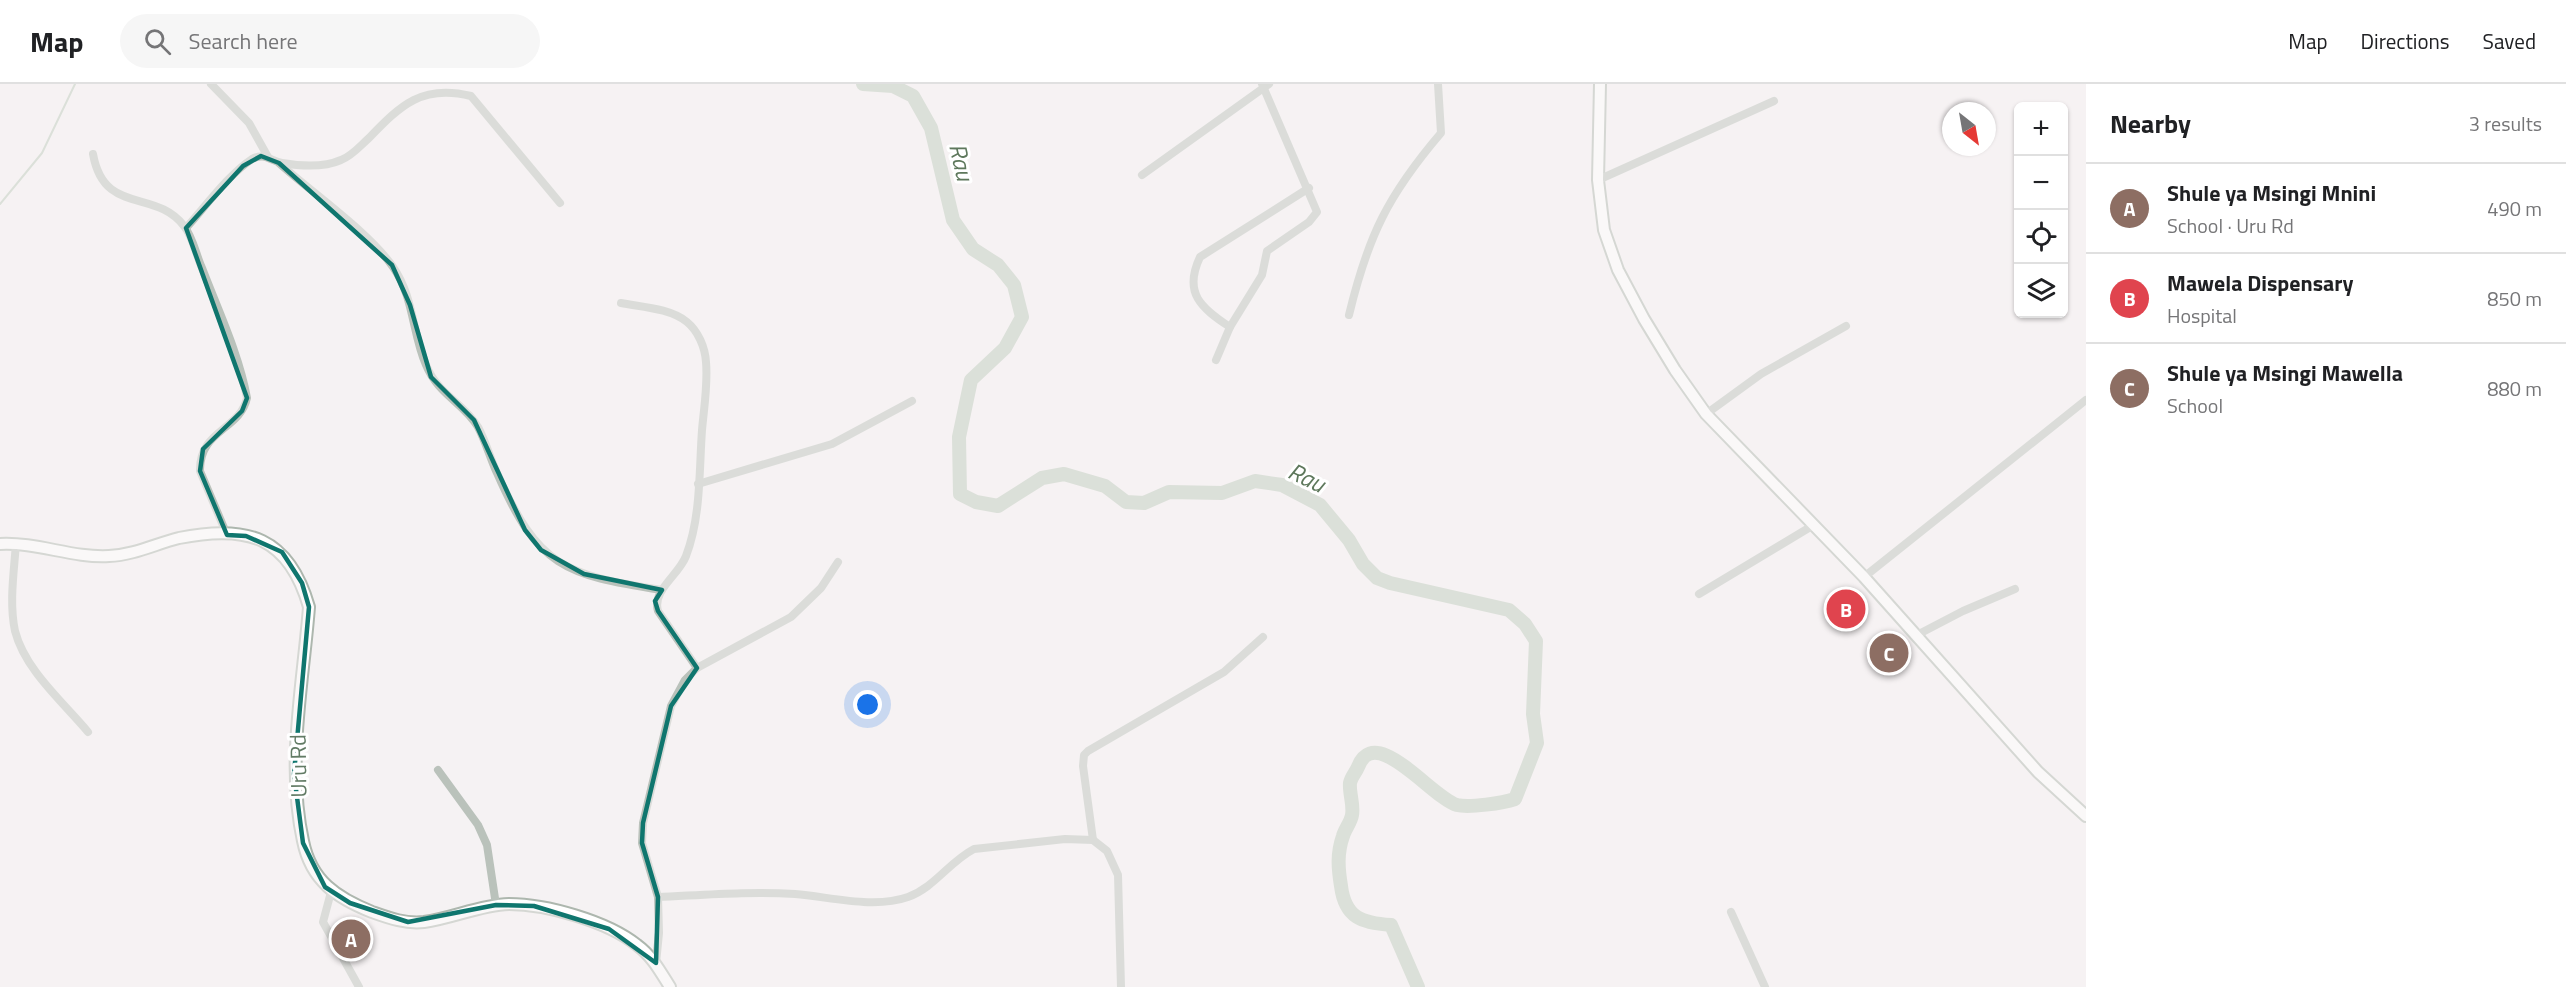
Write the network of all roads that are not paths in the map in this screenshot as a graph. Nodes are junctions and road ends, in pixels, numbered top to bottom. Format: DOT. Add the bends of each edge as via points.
graph roads {
  1 [pos="212,84"];
  2 [pos="1438,84"];
  3 [pos="1600,84"];
  4 [pos="1265,85"];
  5 [pos="1774,102"];
  6 [pos="93,154"];
  7 [pos="268,157"];
  8 [pos="279,163"];
  9 [pos="1142,176"];
  10 [pos="1598,180"];
  11 [pos="1309,188"];
  12 [pos="560,203"];
  13 [pos="186,228"];
  14 [pos="621,303"];
  15 [pos="1349,315"];
  16 [pos="1846,326"];
  17 [pos="1230,327"];
  18 [pos="1216,360"];
  19 [pos="2086,400"];
  20 [pos="912,401"];
  21 [pos="1707,414"];
  22 [pos="698,484"];
  23 [pos="1812,526"];
  24 [pos="226,535"];
  25 [pos="16,543"];
  26 [pos="0,544"];
  27 [pos="838,562"];
  28 [pos="1864,577"];
  29 [pos="2015,589"];
  30 [pos="663,590"];
  31 [pos="1699,594"];
  32 [pos="1916,636"];
  33 [pos="1263,637"];
  34 [pos="697,668"];
  35 [pos="88,732"];
  36 [pos="438,770"];
  37 [pos="2086,816"];
  38 [pos="1093,840"];
  39 [pos="331,892"];
  40 [pos="658,897"];
  41 [pos="496,906"];
  42 [pos="1731,912"];
  43 [pos="656,963"];
  44 [pos="359,987"];
  45 [pos="670,987"];
  46 [pos="1121,987"];
  47 [pos="1765,987"];
  1 -- 7 [label="street" via="245,118"];
  2 -- 15 [label="street" via="1441,133 1409,170 1388,203 1360,272"];
  3 -- 10 [label="street"];
  4 -- 9 [label="street"];
  4 -- 11 [label="street"];
  5 -- 10 [label="street"];
  6 -- 13 [label="street" via="96,172 104,184 130,199 166,210"];
  7 -- 8 [label="street"];
  7 -- 13 [label="street" via="256,157 243,166"];
  8 -- 12 [label="street" via="311,165 342,160 403,103 430,93 459,93 480,104"];
  8 -- 30 [label="street" via="392,265 411,304 431,377 474,420 525,530 541,550 584,574"];
  10 -- 21 [label="street" via="1604,230 1618,270 1649,327"];
  11 -- 17 [label="street" via="1316,214 1267,251 1262,274"];
  11 -- 17 [label="street" via="1200,256 1193,281 1197,297 1203,308"];
  13 -- 24 [label="street" via="219,310 247,398 242,411 203,449 200,461 200,471"];
  14 -- 22 [label="street" via="669,313 686,321 702,343 707,385"];
  16 -- 21 [label="street" via="1761,374"];
  17 -- 18 [label="street"];
  19 -- 28 [label="street"];
  20 -- 22 [label="street" via="819,449"];
  21 -- 23 [label="street"];
  22 -- 30 [label="street" via="691,542 684,561"];
  23 -- 28 [label="street"];
  23 -- 31 [label="street"];
  24 -- 25 [label="street, Uru Rd" via="181,538 140,552 108,556"];
  24 -- 39 [label="street, Uru Rd" via="264,541 282,552 302,583 309,607 294,774 303,843 316,875"];
  25 -- 26 [label="street, Uru Rd"];
  25 -- 35 [label="street" via="13,608 19,640 33,667"];
  27 -- 34 [label="street" via="807,603 790,618"];
  28 -- 32 [label="street"];
  29 -- 32 [label="street"];
  30 -- 34 [label="street" via="656,599 658,611"];
  32 -- 37 [label="street" via="2038,772"];
  33 -- 38 [label="street" via="1224,672 1084,755"];
  34 -- 40 [label="street" via="685,680 671,706 643,823 642,843"];
  36 -- 41 [label="street" via="478,825 487,845"];
  38 -- 40 [label="street" via="1065,839 974,849 922,891 890,901 793,894"];
  38 -- 46 [label="street" via="1107,851 1118,874"];
  39 -- 41 [label="street, Uru Rd" via="393,920 408,922"];
  39 -- 44 [label="street" via="323,922"];
  40 -- 43 [label="street"];
  41 -- 43 [label="street, Uru Rd" via="525,904 584,918 636,944"];
  42 -- 47 [label="street"];
  43 -- 45 [label="street, Uru Rd"];
}
